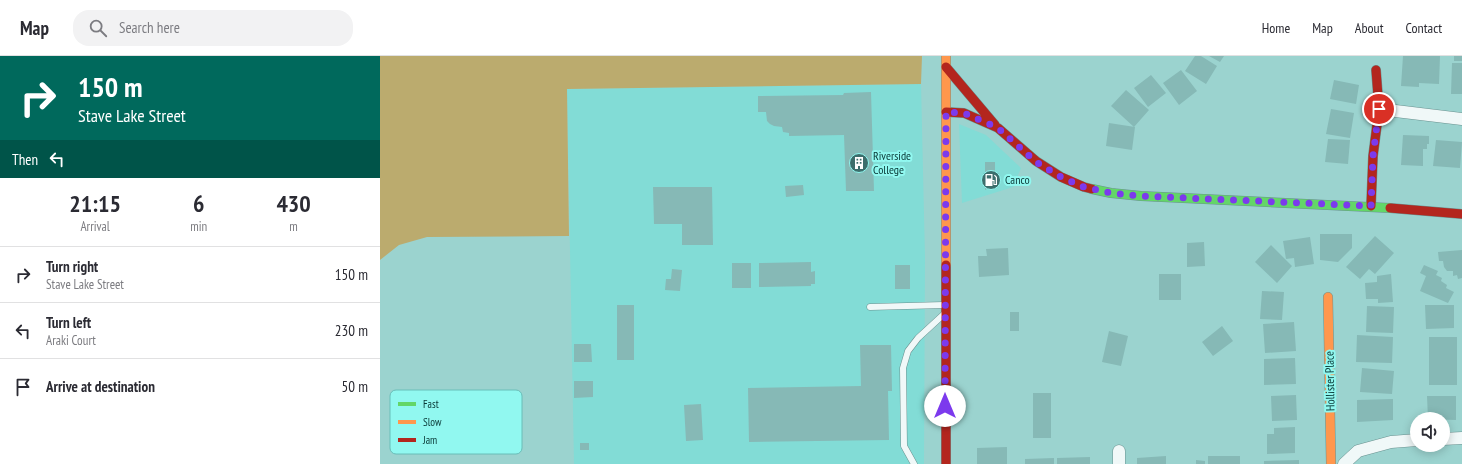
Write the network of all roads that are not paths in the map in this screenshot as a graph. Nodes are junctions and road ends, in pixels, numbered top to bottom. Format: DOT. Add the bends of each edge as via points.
graph roads {
  1 [pos="946,56"];
  2 [pos="946,67"];
  3 [pos="1376,70"];
  4 [pos="1379,109"];
  5 [pos="946,112"];
  6 [pos="1462,119"];
  7 [pos="998,128"];
  8 [pos="1371,206"];
  9 [pos="1462,214"];
  10 [pos="1328,297"];
  11 [pos="870,307"];
  12 [pos="945,309"];
  13 [pos="1462,438"];
  14 [pos="1450,439"];
  15 [pos="1410,441"];
  16 [pos="1119,451"];
  17 [pos="914,464"];
  18 [pos="946,464"];
  19 [pos="1120,464"];
  20 [pos="1332,464"];
  21 [pos="1344,464"];
  1 -- 2 [label="main road"];
  2 -- 5 [label="main road"];
  2 -- 7 [label="main road"];
  3 -- 4 [label="main road"];
  4 -- 6 [label="street"];
  4 -- 8 [label="main road" via="1373,156"];
  5 -- 7 [label="main road" via="964,113"];
  5 -- 12 [label="main road"];
  7 -- 8 [label="main road" via="1036,162 1061,177 1084,187 1111,193"];
  8 -- 9 [label="main road"];
  10 -- 20 [label="main road, Hollister Place"];
  11 -- 12 [label="lane"];
  12 -- 17 [label="lane" via="908,351 903,368 904,446"];
  12 -- 18 [label="main road"];
  13 -- 14 [label="street"];
  15 -- 21 [label="street" via="1391,442 1358,451"];
  16 -- 19 [label="street"];
}
